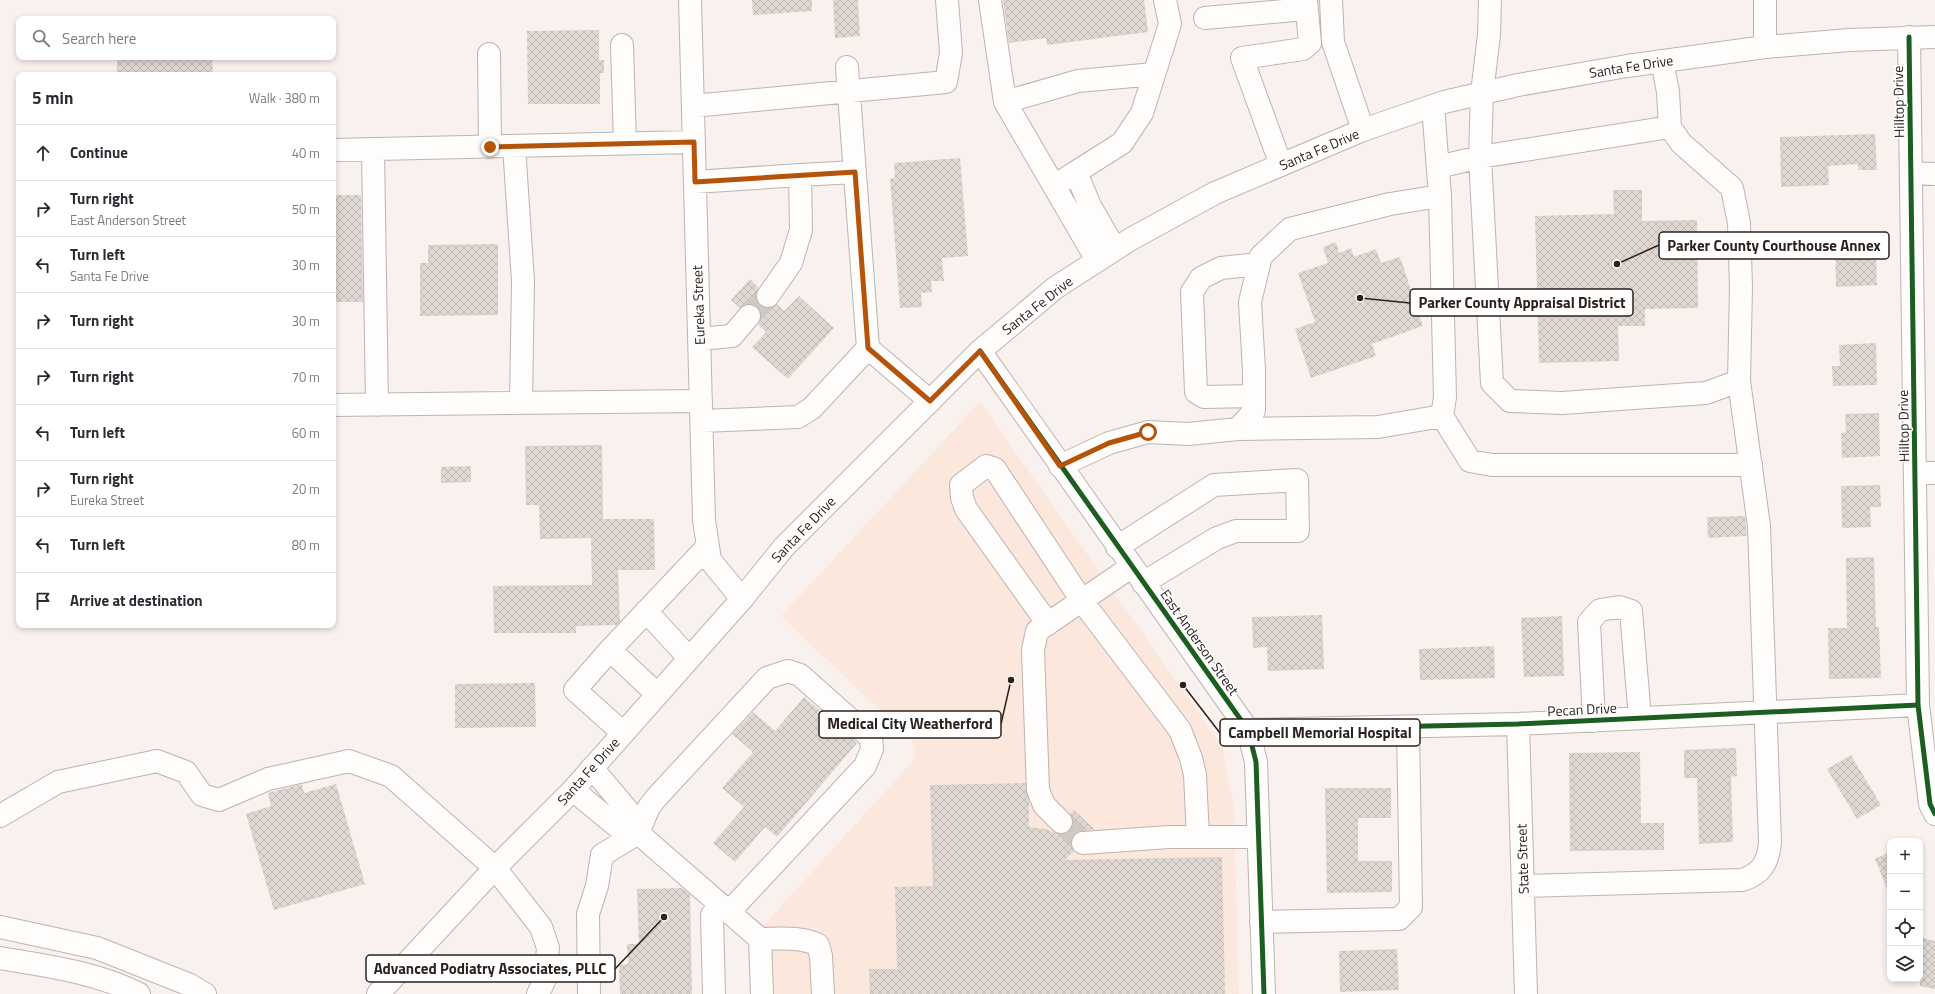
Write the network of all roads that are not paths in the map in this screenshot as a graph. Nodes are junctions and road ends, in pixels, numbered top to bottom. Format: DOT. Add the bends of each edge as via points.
graph roads {
  1 [pos="690,0"];
  2 [pos="947,0"];
  3 [pos="990,0"];
  4 [pos="1165,0"];
  5 [pos="1331,0"];
  6 [pos="1490,0"];
  7 [pos="1765,0"];
  8 [pos="1306,5"];
  9 [pos="1205,18"];
  10 [pos="1909,37"];
  11 [pos="1935,37"];
  12 [pos="622,45"];
  13 [pos="1765,47"];
  14 [pos="489,54"];
  15 [pos="1662,61"];
  16 [pos="847,67"];
  17 [pos="1154,74"];
  18 [pos="849,92"];
  19 [pos="1482,93"];
  20 [pos="1005,102"];
  21 [pos="693,106"];
  22 [pos="1433,106"];
  23 [pos="1670,127"];
  24 [pos="1363,130"];
  25 [pos="694,142"];
  26 [pos="626,144"];
  27 [pos="514,146"];
  28 [pos="490,147"];
  29 [pos="373,149"];
  30 [pos="336,150"];
  31 [pos="1480,157"];
  32 [pos="1281,165"];
  33 [pos="1438,167"];
  34 [pos="855,172"];
  35 [pos="1076,172"];
  36 [pos="1911,173"];
  37 [pos="800,174"];
  38 [pos="1935,174"];
  39 [pos="695,182"];
  40 [pos="1054,186"];
  41 [pos="1440,196"];
  42 [pos="1106,255"];
  43 [pos="1259,264"];
  44 [pos="768,296"];
  45 [pos="749,316"];
  46 [pos="699,340"];
  47 [pos="868,348"];
  48 [pos="980,351"];
  49 [pos="1739,381"];
  50 [pos="1254,396"];
  51 [pos="930,401"];
  52 [pos="521,403"];
  53 [pos="336,405"];
  54 [pos="377,405"];
  55 [pos="701,411"];
  56 [pos="1442,416"];
  57 [pos="1238,429"];
  58 [pos="1751,465"];
  59 [pos="1060,466"];
  60 [pos="1925,473"];
  61 [pos="708,546"];
  62 [pos="1118,547"];
  63 [pos="1137,575"];
  64 [pos="742,599"];
  65 [pos="1082,601"];
  66 [pos="646,611"];
  67 [pos="1048,624"];
  68 [pos="610,650"];
  69 [pos="689,658"];
  70 [pos="657,694"];
  71 [pos="1918,705"];
  72 [pos="1766,712"];
  73 [pos="1640,718"];
  74 [pos="1594,721"];
  75 [pos="1518,724"];
  76 [pos="1408,727"];
  77 [pos="1248,730"];
  78 [pos="623,732"];
  79 [pos="592,768"];
  80 [pos="573,790"];
  81 [pos="1935,814"];
  82 [pos="0,816"];
  83 [pos="1060,822"];
  84 [pos="638,834"];
  85 [pos="1198,837"];
  86 [pos="1258,837"];
  87 [pos="1083,843"];
  88 [pos="495,868"];
  89 [pos="1523,886"];
  90 [pos="724,909"];
  91 [pos="1261,922"];
  92 [pos="0,927"];
  93 [pos="760,939"];
  94 [pos="0,958"];
  95 [pos="132,990"];
  96 [pos="205,994"];
  97 [pos="378,994"];
  98 [pos="538,994"];
  99 [pos="589,994"];
  100 [pos="714,994"];
  101 [pos="762,994"];
  102 [pos="823,994"];
  103 [pos="1264,994"];
  104 [pos="1526,994"];
  1 -- 21 [label="street, Eureka Street"];
  2 -- 18 [label="street" via="952,54 946,82"];
  3 -- 20 [label="street"];
  4 -- 17 [label="street" via="1170,24"];
  5 -- 24 [label="street" via="1333,42"];
  6 -- 19 [label="street" via="1489,35"];
  7 -- 13 [label="street"];
  8 -- 9 [label="street"];
  8 -- 32 [label="street" via="1310,43 1303,49 1242,58"];
  10 -- 11 [label="street, Santa Fe Drive"];
  10 -- 13 [label="street, Santa Fe Drive"];
  10 -- 36 [label="street, Hilltop Drive"];
  12 -- 26 [label="street"];
  13 -- 15 [label="street, Santa Fe Drive"];
  14 -- 28 [label="street"];
  15 -- 19 [label="street, Santa Fe Drive"];
  15 -- 23 [label="street" via="1668,92"];
  16 -- 18 [label="street"];
  17 -- 20 [label="street" via="1078,81"];
  17 -- 35 [label="street" via="1142,113 1122,143"];
  18 -- 21 [label="street"];
  18 -- 34 [label="street"];
  19 -- 22 [label="street, Santa Fe Drive"];
  19 -- 31 [label="street"];
  20 -- 40 [label="street"];
  21 -- 25 [label="street, Eureka Street"];
  22 -- 24 [label="street, Santa Fe Drive"];
  22 -- 33 [label="street"];
  23 -- 31 [label="street"];
  23 -- 49 [label="street" via="1681,143 1732,188 1739,230"];
  24 -- 32 [label="street, Santa Fe Drive"];
  25 -- 26 [label="street"];
  25 -- 39 [label="street, Eureka Street"];
  26 -- 27 [label="street"];
  27 -- 28 [label="street"];
  27 -- 52 [label="street" via="523,281"];
  28 -- 29 [label="street"];
  29 -- 30 [label="street"];
  29 -- 54 [label="street"];
  31 -- 33 [label="street"];
  31 -- 49 [label="street" via="1492,383 1510,401 1562,403 1706,393"];
  32 -- 42 [label="street, Santa Fe Drive" via="1214,193"];
  33 -- 41 [label="street"];
  34 -- 37 [label="street"];
  34 -- 47 [label="street"];
  35 -- 40 [label="street"];
  35 -- 42 [label="street"];
  36 -- 38 [label="street"];
  36 -- 60 [label="street, Hilltop Drive"];
  37 -- 39 [label="street"];
  37 -- 44 [label="street" via="801,230 791,263"];
  39 -- 46 [label="street, Eureka Street"];
  40 -- 42 [label="street"];
  41 -- 43 [label="street" via="1390,204 1290,229 1261,256"];
  41 -- 56 [label="street" via="1445,397"];
  42 -- 48 [label="street, Santa Fe Drive" via="1056,288"];
  43 -- 50 [label="street" via="1250,302"];
  43 -- 50 [label="street" via="1221,268 1201,278 1192,292 1196,392 1204,397"];
  45 -- 46 [label="street" via="732,336"];
  46 -- 55 [label="street, Eureka Street"];
  47 -- 51 [label="street"];
  47 -- 55 [label="street" via="812,408 798,417"];
  48 -- 51 [label="street, Santa Fe Drive"];
  48 -- 59 [label="street, East Anderson Street"];
  49 -- 58 [label="street"];
  50 -- 57 [label="street" via="1254,411"];
  51 -- 64 [label="street, Santa Fe Drive" via="784,547"];
  52 -- 54 [label="street"];
  52 -- 55 [label="street"];
  53 -- 54 [label="street"];
  55 -- 61 [label="street, Eureka Street" via="704,520"];
  56 -- 57 [label="street" via="1378,427"];
  56 -- 58 [label="street" via="1470,461 1492,465"];
  57 -- 59 [label="street" via="1188,434 1148,432 1109,443"];
  58 -- 72 [label="street" via="1759,526"];
  59 -- 62 [label="street, East Anderson Street"];
  60 -- 71 [label="street, Hilltop Drive"];
  61 -- 64 [label="street, Eureka Street" via="710,560"];
  61 -- 66 [label="street"];
  62 -- 63 [label="street, East Anderson Street"];
  62 -- 63 [label="street" via="1214,485 1297,480 1298,531 1236,531"];
  63 -- 65 [label="street"];
  63 -- 77 [label="street, East Anderson Street"];
  64 -- 69 [label="street, Santa Fe Drive"];
  65 -- 67 [label="street"];
  65 -- 67 [label="street" via="995,468 986,466 980,470 961,485 966,509"];
  65 -- 85 [label="street" via="1180,730 1195,775"];
  66 -- 68 [label="street"];
  66 -- 69 [label="street"];
  67 -- 83 [label="street" via="1037,631 1033,650 1038,790 1044,805"];
  68 -- 70 [label="street"];
  68 -- 78 [label="street" via="575,690"];
  69 -- 70 [label="street, Santa Fe Drive"];
  70 -- 78 [label="street, Santa Fe Drive"];
  71 -- 72 [label="street, Pecan Drive"];
  71 -- 81 [label="street, Hilltop Drive" via="1930,804"];
  72 -- 73 [label="street, Pecan Drive"];
  72 -- 89 [label="street" via="1770,843 1768,855 1760,872 1742,880"];
  73 -- 74 [label="street, Pecan Drive"];
  73 -- 74 [label="street" via="1631,611 1619,608 1600,610 1589,622"];
  74 -- 75 [label="street, Pecan Drive"];
  75 -- 76 [label="street, Pecan Drive"];
  75 -- 89 [label="street, State Street"];
  76 -- 77 [label="street, Pecan Drive"];
  76 -- 91 [label="street" via="1411,907 1399,919"];
  77 -- 86 [label="street, East Anderson Street" via="1256,762"];
  78 -- 79 [label="street, Santa Fe Drive"];
  79 -- 80 [label="street, Santa Fe Drive"];
  79 -- 84 [label="street" via="630,813"];
  80 -- 84 [label="street" via="619,828"];
  80 -- 88 [label="street, Santa Fe Drive"];
  82 -- 88 [label="street" via="58,782 157,760 186,772 202,795 219,800 268,779 349,761 391,776"];
  84 -- 90 [label="street"];
  84 -- 90 [label="street" via="649,807 656,798 768,678 788,671 800,675 871,738 872,749 865,766"];
  84 -- 99 [label="street" via="602,855 597,886 588,914"];
  85 -- 86 [label="street"];
  85 -- 87 [label="street"];
  86 -- 91 [label="street, East Anderson Street"];
  88 -- 97 [label="street, Santa Fe Drive"];
  88 -- 98 [label="street" via="540,927 548,948 545,979"];
  89 -- 104 [label="street, State Street"];
  90 -- 93 [label="street"];
  90 -- 100 [label="street" via="712,915"];
  91 -- 103 [label="street, East Anderson Street"];
  92 -- 96 [label="street" via="97,948 190,985"];
  93 -- 101 [label="street"];
  93 -- 102 [label="street" via="810,941 818,945"];
  94 -- 95 [label="street" via="68,969"];
}
